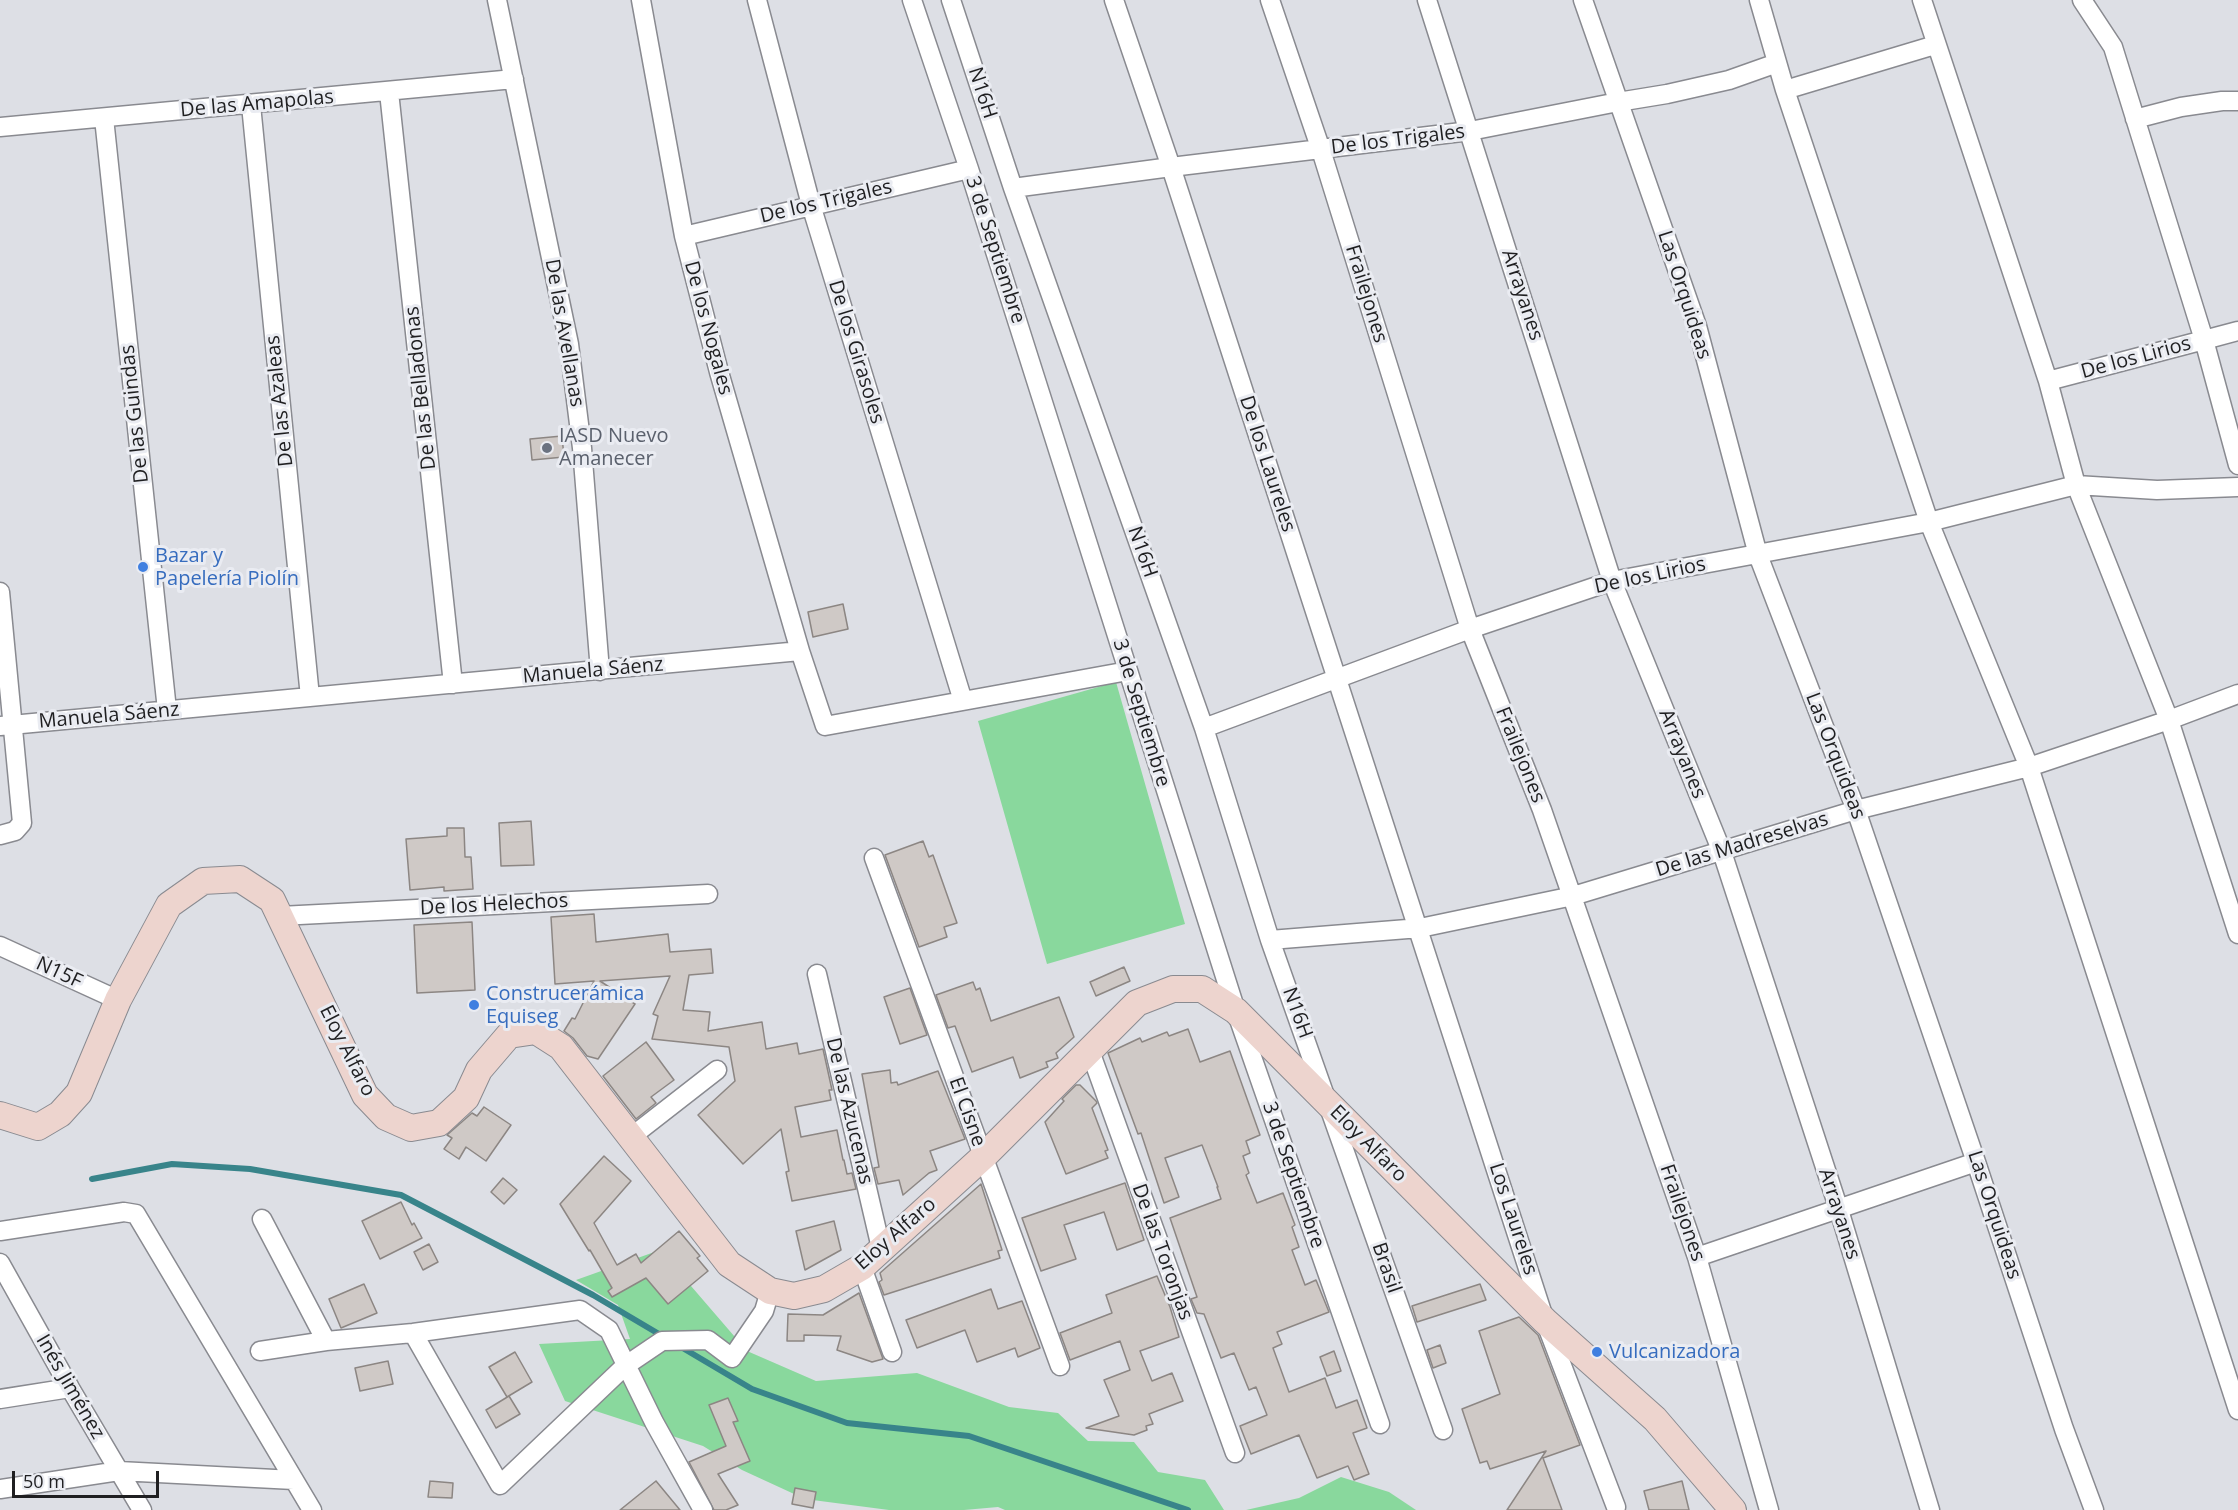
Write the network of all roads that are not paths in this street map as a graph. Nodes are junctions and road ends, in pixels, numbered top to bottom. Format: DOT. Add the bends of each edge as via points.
graph roads {
  1 [pos="497,0"];
  2 [pos="641,0"];
  3 [pos="757,0"];
  4 [pos="912,0"];
  5 [pos="951,0"];
  6 [pos="1114,0"];
  7 [pos="1270,0"];
  8 [pos="1427,0"];
  9 [pos="1583,0"];
  10 [pos="1759,0"];
  11 [pos="1922,0"];
  12 [pos="2082,0"];
  13 [pos="1935,45"];
  14 [pos="1777,63"];
  15 [pos="514,79"];
  16 [pos="1785,90"];
  17 [pos="389,92"];
  18 [pos="2238,101"];
  19 [pos="1618,102"];
  20 [pos="251,105"];
  21 [pos="104,118"];
  22 [pos="2135,119"];
  23 [pos="0,127"];
  24 [pos="1470,131"];
  25 [pos="1321,150"];
  26 [pos="1171,167"];
  27 [pos="969,169"];
  28 [pos="1013,188"];
  29 [pos="811,205"];
  30 [pos="684,236"];
  31 [pos="2238,331"];
  32 [pos="2204,340"];
  33 [pos="2048,381"];
  34 [pos="2238,465"];
  35 [pos="2076,485"];
  36 [pos="2238,488"];
  37 [pos="1929,522"];
  38 [pos="1758,555"];
  39 [pos="1612,581"];
  40 [pos="0,592"];
  41 [pos="1470,629"];
  42 [pos="800,651"];
  43 [pos="600,671"];
  44 [pos="1128,671"];
  45 [pos="1337,678"];
  46 [pos="453,684"];
  47 [pos="2238,694"];
  48 [pos="310,697"];
  49 [pos="963,701"];
  50 [pos="166,710"];
  51 [pos="2169,720"];
  52 [pos="6,725"];
  53 [pos="1204,728"];
  54 [pos="2029,767"];
  55 [pos="1856,810"];
  56 [pos="0,835"];
  57 [pos="1722,852"];
  58 [pos="874,858"];
  59 [pos="708,894"];
  60 [pos="1573,896"];
  61 [pos="280,916"];
  62 [pos="1420,928"];
  63 [pos="2238,934"];
  64 [pos="1270,940"];
  65 [pos="0,946"];
  66 [pos="817,974"];
  67 [pos="118,1000"];
  68 [pos="1236,1011"];
  69 [pos="1090,1051"];
  70 [pos="717,1070"];
  71 [pos="1330,1105"];
  72 [pos="0,1115"];
  73 [pos="631,1137"];
  74 [pos="983,1157"];
  75 [pos="1976,1162"];
  76 [pos="1839,1210"];
  77 [pos="262,1219"];
  78 [pos="0,1231"];
  79 [pos="881,1248"];
  80 [pos="1698,1257"];
  81 [pos="0,1263"];
  82 [pos="862,1268"];
  83 [pos="770,1291"];
  84 [pos="1545,1321"];
  85 [pos="413,1333"];
  86 [pos="326,1341"];
  87 [pos="260,1351"];
  88 [pos="892,1352"];
  89 [pos="625,1366"];
  90 [pos="1060,1366"];
  91 [pos="70,1388"];
  92 [pos="0,1400"];
  93 [pos="2238,1410"];
  94 [pos="1380,1424"];
  95 [pos="1443,1430"];
  96 [pos="1235,1453"];
  97 [pos="120,1471"];
  98 [pos="294,1480"];
  99 [pos="0,1489"];
  100 [pos="1616,1507"];
  101 [pos="142,1510"];
  102 [pos="312,1510"];
  103 [pos="703,1510"];
  104 [pos="1733,1510"];
  105 [pos="1769,1510"];
  106 [pos="1930,1510"];
  107 [pos="2094,1510"];
  1 -- 15 [label="street, De las Avellanas"];
  2 -- 30 [label="street, De los Nogales"];
  3 -- 29 [label="street, De los Girasoles"];
  4 -- 27 [label="street, 3 de Septiembre"];
  5 -- 28 [label="street, N16H"];
  6 -- 26 [label="street, De los Laureles"];
  7 -- 25 [label="street, Frailejones"];
  8 -- 24 [label="street, Arrayanes"];
  9 -- 19 [label="street, Las Orquideas"];
  10 -- 14 [label="street"];
  11 -- 13 [label="street"];
  12 -- 22 [label="street" via="2113,47"];
  13 -- 16 [label="street"];
  13 -- 33 [label="street"];
  14 -- 16 [label="street"];
  14 -- 19 [label="street, De los Trigales" via="1729,80"];
  15 -- 17 [label="street, De las Amapolas"];
  15 -- 43 [label="street, De las Avellanas" via="569,344 582,448"];
  16 -- 37 [label="street"];
  17 -- 20 [label="street, De las Amapolas"];
  17 -- 46 [label="street, De las Belladonas"];
  18 -- 22 [label="street" via="2181,107"];
  19 -- 24 [label="street, De los Trigales"];
  19 -- 38 [label="street, Las Orquideas" via="1697,326"];
  20 -- 21 [label="street, De las Amapolas"];
  20 -- 48 [label="street, De las Azaleas"];
  21 -- 23 [label="street, De las Amapolas"];
  21 -- 50 [label="street, De las Guindas"];
  22 -- 32 [label="street"];
  24 -- 25 [label="street, De los Trigales"];
  24 -- 39 [label="street, Arrayanes"];
  25 -- 26 [label="street, De los Trigales"];
  25 -- 41 [label="street, Frailejones"];
  26 -- 28 [label="street, De los Trigales"];
  26 -- 45 [label="street, De los Laureles"];
  27 -- 29 [label="street, De los Trigales"];
  27 -- 44 [label="street, 3 de Septiembre"];
  28 -- 53 [label="street, N16H"];
  29 -- 30 [label="street, De los Trigales"];
  29 -- 49 [label="street, De los Girasoles"];
  30 -- 42 [label="street, De los Nogales"];
  31 -- 32 [label="street"];
  32 -- 33 [label="street, De los Lirios"];
  32 -- 34 [label="street, De los Lirios"];
  33 -- 35 [label="street"];
  35 -- 36 [label="street, De los Lirios" via="2157,490"];
  35 -- 37 [label="street, De los Lirios"];
  35 -- 51 [label="street"];
  37 -- 38 [label="street, De los Lirios"];
  37 -- 54 [label="street"];
  38 -- 39 [label="street, De los Lirios"];
  38 -- 55 [label="street, Las Orquideas"];
  39 -- 41 [label="street, De los Lirios"];
  39 -- 57 [label="street, Arrayanes"];
  40 -- 52 [label="street"];
  41 -- 45 [label="street, De los Lirios"];
  41 -- 60 [label="street, Frailejones"];
  42 -- 43 [label="street, Manuela Sáenz"];
  42 -- 49 [label="street" via="825,726"];
  43 -- 46 [label="street, Manuela Sáenz"];
  44 -- 49 [label="street"];
  44 -- 68 [label="street, 3 de Septiembre"];
  45 -- 53 [label="street, De los Lirios"];
  45 -- 62 [label="street, De los Laureles"];
  46 -- 48 [label="street, Manuela Sáenz"];
  47 -- 51 [label="street, De las Madreselvas"];
  48 -- 50 [label="street, Manuela Sáenz"];
  50 -- 52 [label="street, Manuela Sáenz"];
  51 -- 54 [label="street, De las Madreselvas"];
  51 -- 63 [label="street"];
  52 -- 56 [label="street" via="22,823 15,831"];
  53 -- 64 [label="street, N16H"];
  54 -- 55 [label="street, De las Madreselvas"];
  54 -- 93 [label="street"];
  55 -- 57 [label="street, De las Madreselvas"];
  55 -- 75 [label="street, Las Orquideas"];
  57 -- 60 [label="street, De las Madreselvas"];
  57 -- 76 [label="street, Arrayanes"];
  58 -- 74 [label="street, El Cisne"];
  59 -- 61 [label="street, De los Helechos"];
  60 -- 62 [label="street, De las Madreselvas"];
  60 -- 80 [label="street, Frailejones"];
  61 -- 67 [label="street, Eloy Alfaro" via="272,900 240,879 203,881 169,905"];
  61 -- 73 [label="street, Eloy Alfaro" via="365,1095 386,1117 411,1128 439,1123 466,1098 479,1070 508,1035 536,1031 561,1047"];
  62 -- 64 [label="street, De las Madreselvas"];
  62 -- 84 [label="street, Los Laureles"];
  64 -- 71 [label="street, N16H"];
  65 -- 67 [label="street, N15F"];
  66 -- 79 [label="street, De las Azucenas"];
  67 -- 72 [label="street, Eloy Alfaro" via="79,1093 60,1114 38,1127"];
  68 -- 69 [label="street, Eloy Alfaro" via="1202,989 1173,989 1137,1003"];
  68 -- 71 [label="street, Eloy Alfaro"];
  68 -- 94 [label="street, 3 de Septiembre"];
  69 -- 74 [label="street, Eloy Alfaro"];
  69 -- 96 [label="street, De las Toronjas"];
  70 -- 73 [label="street"];
  71 -- 84 [label="street, Eloy Alfaro"];
  71 -- 95 [label="street, Brasil"];
  73 -- 83 [label="street, Eloy Alfaro" via="729,1264"];
  74 -- 79 [label="street, Eloy Alfaro"];
  74 -- 90 [label="street, El Cisne"];
  75 -- 76 [label="street"];
  75 -- 107 [label="street, Las Orquideas"];
  76 -- 80 [label="street"];
  76 -- 106 [label="street, Arrayanes"];
  77 -- 86 [label="street"];
  78 -- 98 [label="street" via="124,1212 136,1214"];
  79 -- 82 [label="street, Eloy Alfaro"];
  80 -- 105 [label="street, Frailejones"];
  81 -- 91 [label="street, Inés Jiménez"];
  82 -- 83 [label="street, Eloy Alfaro" via="824,1289 794,1296"];
  82 -- 88 [label="street"];
  83 -- 89 [label="street" via="764,1311 732,1358 708,1340 662,1341"];
  84 -- 100 [label="street, Los Laureles"];
  84 -- 104 [label="street, Eloy Alfaro" via="1655,1419"];
  85 -- 86 [label="street"];
  85 -- 89 [label="street" via="580,1310 609,1330"];
  85 -- 89 [label="street" via="500,1485"];
  86 -- 87 [label="street"];
  89 -- 103 [label="street"];
  91 -- 92 [label="street"];
  91 -- 97 [label="street, Inés Jiménez"];
  97 -- 98 [label="street"];
  97 -- 99 [label="street"];
  97 -- 101 [label="street, Inés Jiménez"];
  98 -- 102 [label="street"];
}
